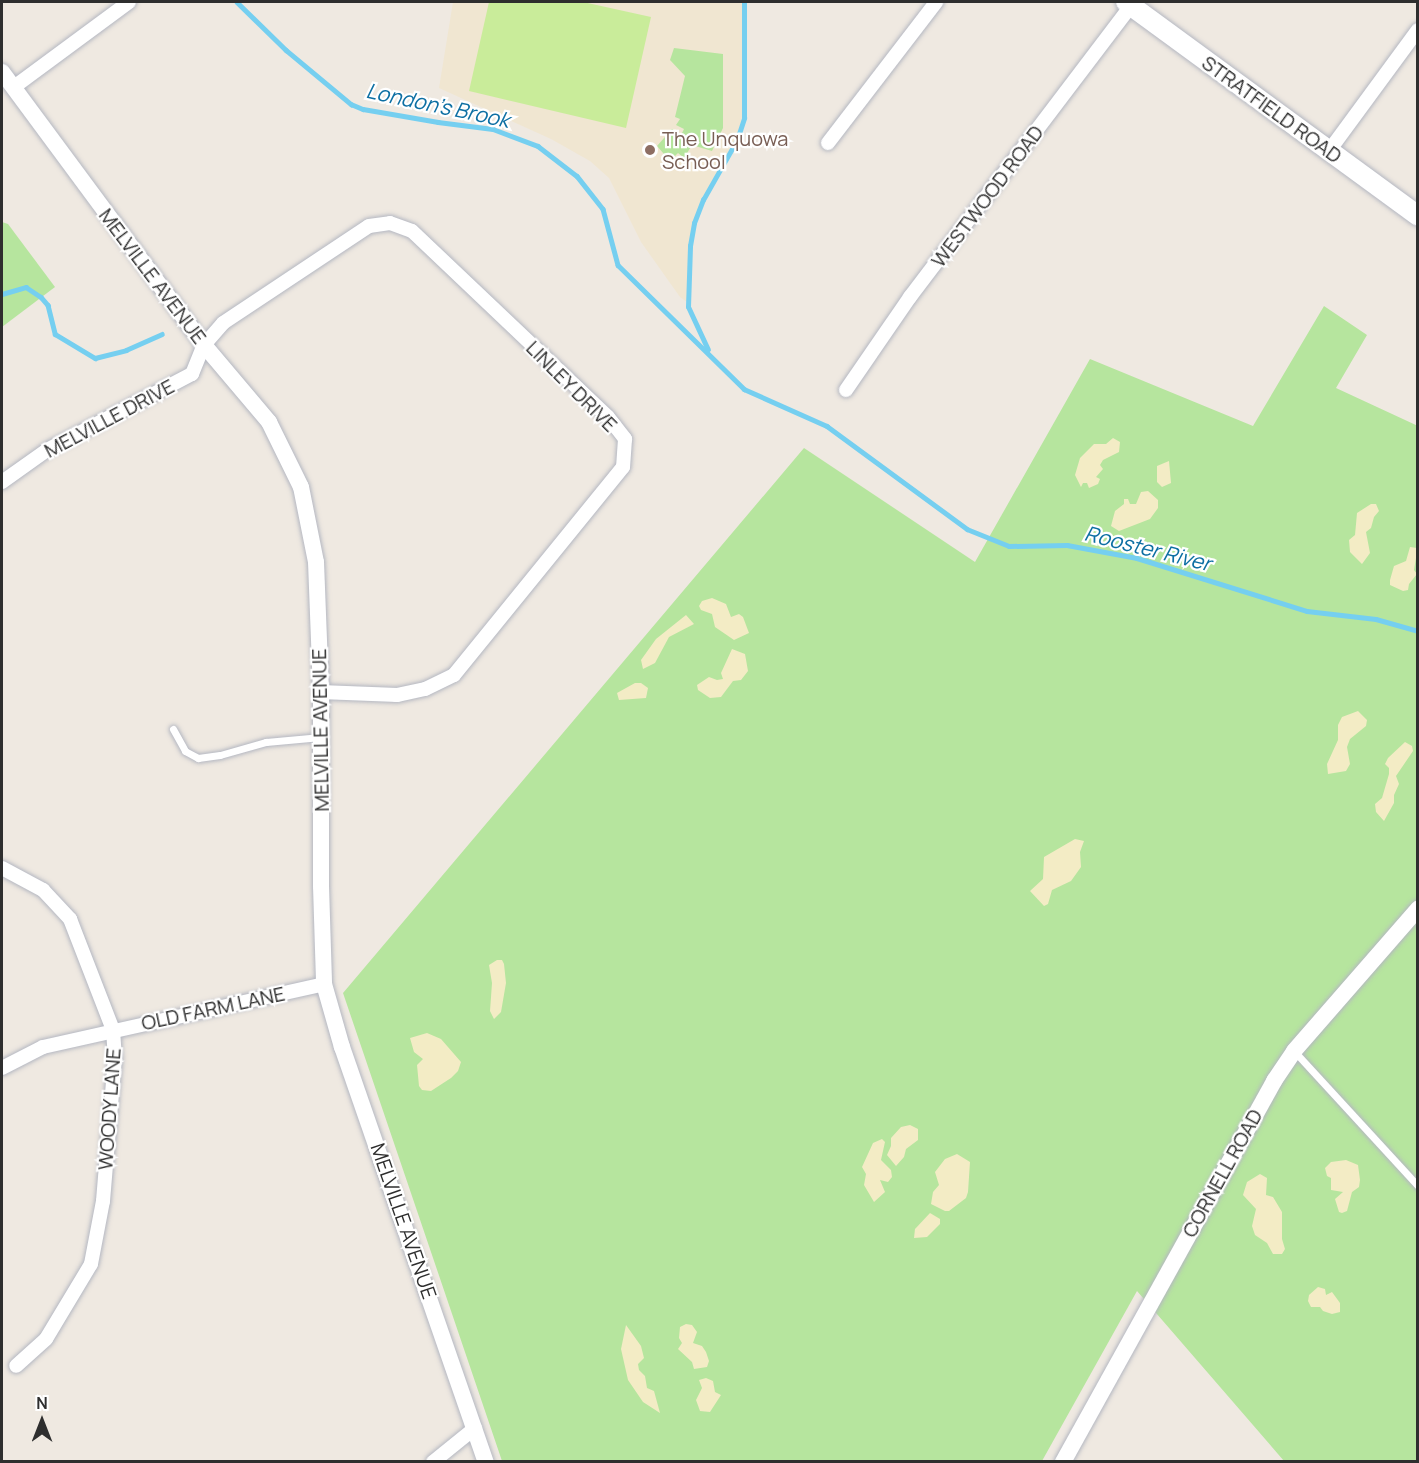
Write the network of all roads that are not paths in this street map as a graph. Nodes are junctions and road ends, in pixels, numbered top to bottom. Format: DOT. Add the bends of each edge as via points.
graph roads {
  1 [pos="129,2"];
  2 [pos="936,2"];
  3 [pos="1129,3"];
  4 [pos="1418,30"];
  5 [pos="2,72"];
  6 [pos="14,87"];
  7 [pos="828,142"];
  8 [pos="1329,151"];
  9 [pos="1418,216"];
  10 [pos="204,345"];
  11 [pos="846,390"];
  12 [pos="2,482"];
  13 [pos="321,692"];
  14 [pos="173,729"];
  15 [pos="321,737"];
  16 [pos="2,868"];
  17 [pos="1418,909"];
  18 [pos="324,984"];
  19 [pos="113,1030"];
  20 [pos="1294,1051"];
  21 [pos="2,1068"];
  22 [pos="1418,1186"];
  23 [pos="16,1366"];
  24 [pos="475,1428"];
  25 [pos="433,1461"];
  26 [pos="486,1461"];
  27 [pos="1063,1461"];
  1 -- 6 [label="street"];
  2 -- 7 [label="street"];
  3 -- 8 [label="main road, STRATFIELD ROAD"];
  3 -- 11 [label="street, WESTWOOD ROAD" via="910,297"];
  4 -- 8 [label="street"];
  5 -- 6 [label="street, MELVILLE AVENUE"];
  6 -- 10 [label="street, MELVILLE AVENUE"];
  8 -- 9 [label="main road, STRATFIELD ROAD"];
  10 -- 12 [label="street, MELVILLE DRIVE" via="192,374 47,450"];
  10 -- 13 [label="street, MELVILLE AVENUE" via="269,422 301,487 316,562"];
  10 -- 13 [label="street, LINLEY DRIVE" via="222,323 369,226 390,223 412,231 608,417 625,439 623,467 454,675 425,690 397,694"];
  13 -- 15 [label="street, MELVILLE AVENUE"];
  14 -- 15 [label="lane" via="185,751 198,758 266,742"];
  15 -- 18 [label="street, MELVILLE AVENUE"];
  16 -- 19 [label="street, WOODY LANE" via="43,890 70,919"];
  17 -- 20 [label="street, CORNELL ROAD"];
  18 -- 19 [label="street, OLD FARM LANE"];
  18 -- 24 [label="street, MELVILLE AVENUE" via="342,1047"];
  19 -- 21 [label="street, OLD FARM LANE" via="43,1047"];
  19 -- 23 [label="street, WOODY LANE" via="115,1058 103,1201 91,1264 46,1339"];
  20 -- 22 [label="lane"];
  20 -- 27 [label="street, CORNELL ROAD"];
  24 -- 25 [label="street"];
  24 -- 26 [label="street, MELVILLE AVENUE"];
}
